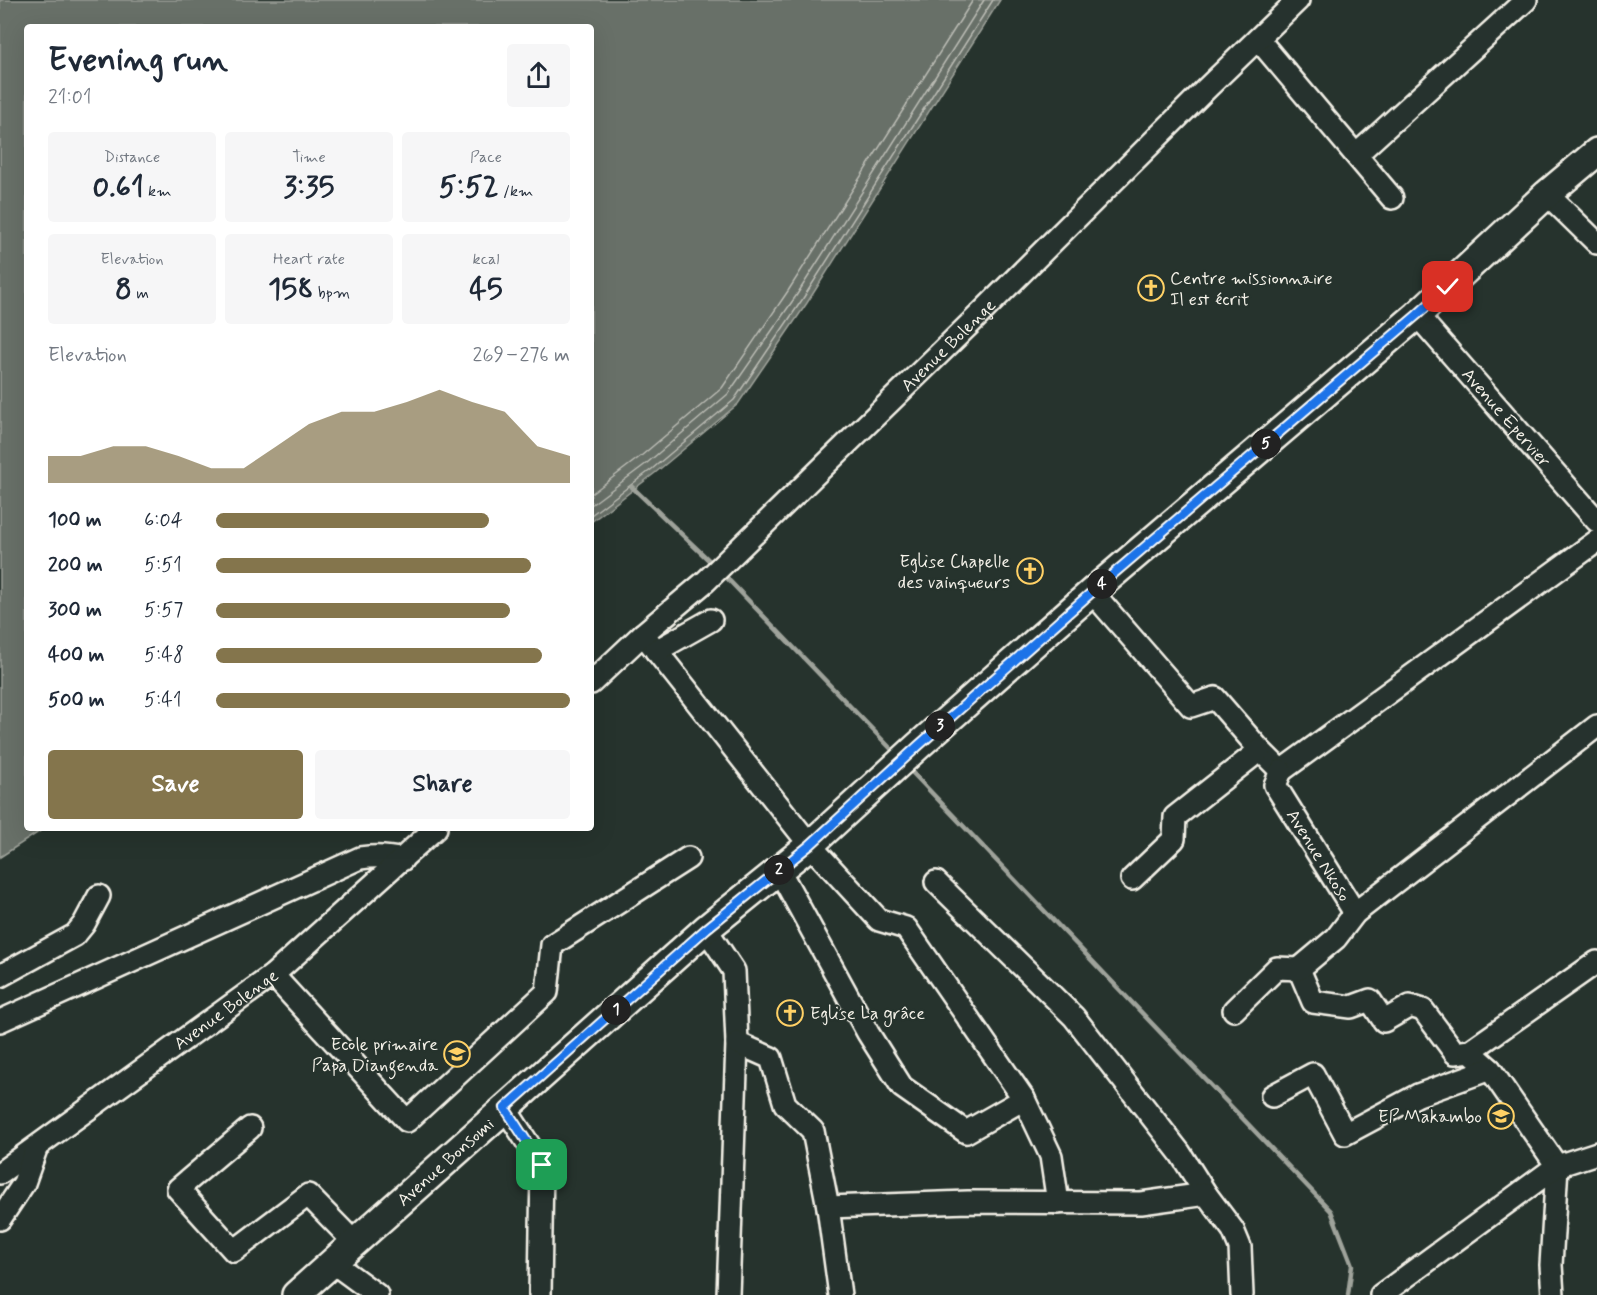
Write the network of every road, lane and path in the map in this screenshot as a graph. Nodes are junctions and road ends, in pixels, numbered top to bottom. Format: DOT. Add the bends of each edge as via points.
graph roads {
  1 [pos="1298,0"];
  2 [pos="1526,0"];
  3 [pos="1258,39"];
  4 [pos="1597,153"];
  5 [pos="1356,154"];
  6 [pos="1547,194"];
  7 [pos="1392,198"];
  8 [pos="1597,243"];
  9 [pos="1417,315"];
  10 [pos="1597,521"];
  11 [pos="1597,541"];
  12 [pos="1092,592"];
  13 [pos="711,620"];
  14 [pos="650,642"];
  15 [pos="594,681"];
  16 [pos="1597,726"];
  17 [pos="1260,750"];
  18 [pos="1281,771"];
  19 [pos="433,831"];
  20 [pos="810,845"];
  21 [pos="687,858"];
  22 [pos="402,860"];
  23 [pos="779,870"];
  24 [pos="1132,879"];
  25 [pos="936,882"];
  26 [pos="99,896"];
  27 [pos="1355,913"];
  28 [pos="706,929"];
  29 [pos="1597,962"];
  30 [pos="1299,969"];
  31 [pos="273,975"];
  32 [pos="0,976"];
  33 [pos="1234,1010"];
  34 [pos="2,1014"];
  35 [pos="737,1043"];
  36 [pos="1470,1051"];
  37 [pos="1490,1069"];
  38 [pos="1272,1096"];
  39 [pos="1024,1099"];
  40 [pos="505,1108"];
  41 [pos="250,1128"];
  42 [pos="36,1149"];
  43 [pos="1597,1154"];
  44 [pos="1557,1166"];
  45 [pos="0,1173"];
  46 [pos="1206,1194"];
  47 [pos="1058,1203"];
  48 [pos="828,1207"];
  49 [pos="0,1218"];
  50 [pos="355,1243"];
  51 [pos="332,1262"];
  52 [pos="296,1295"];
  53 [pos="377,1295"];
  54 [pos="540,1295"];
  55 [pos="728,1295"];
  56 [pos="840,1295"];
  57 [pos="1242,1295"];
  58 [pos="1381,1295"];
  59 [pos="1553,1295"];
  1 -- 3 [label="street, Avenue Bolenge"];
  2 -- 5 [label="street"];
  3 -- 5 [label="street"];
  3 -- 14 [label="street, Avenue Bolenge" via="706,581"];
  4 -- 6 [label="main road, Avenue Bonsomi"];
  5 -- 7 [label="street"];
  6 -- 8 [label="street"];
  6 -- 9 [label="main road, Avenue Bonsomi"];
  9 -- 10 [label="street, Avenue Epervier"];
  9 -- 12 [label="main road, Avenue Bonsomi"];
  11 -- 18 [label="street"];
  12 -- 17 [label="street" via="1191,706 1215,698"];
  12 -- 20 [label="main road, Avenue Bonsomi"];
  13 -- 14 [label="street"];
  14 -- 15 [label="street, Avenue Bolenge"];
  14 -- 20 [label="street"];
  16 -- 27 [label="street, Avenue Nkoso"];
  17 -- 18 [label="street"];
  17 -- 24 [label="street" via="1175,817 1174,839"];
  18 -- 27 [label="street, Avenue Nkoso" via="1275,785"];
  19 -- 22 [label="street, Avenue Bolenge"];
  20 -- 23 [label="main road, Avenue Bonsomi"];
  20 -- 39 [label="street" via="879,920 906,928"];
  21 -- 31 [label="street" via="552,945 547,992 407,1122"];
  22 -- 31 [label="street, Avenue Bolenge"];
  22 -- 34 [label="street" via="389,856 360,858"];
  23 -- 28 [label="main road, Avenue Bonsomi"];
  23 -- 39 [label="street" via="902,1087 966,1132"];
  25 -- 46 [label="street" via="1074,1017 1180,1153"];
  26 -- 32 [label="street" via="75,935"];
  27 -- 30 [label="street" via="1336,938"];
  28 -- 35 [label="street" via="734,971"];
  28 -- 40 [label="main road, Avenue Bonsomi"];
  29 -- 36 [label="street"];
  30 -- 33 [label="street" via="1276,968"];
  30 -- 36 [label="street" via="1314,1002 1351,1007 1370,1000 1383,1021 1410,1006 1423,1010 1455,1053"];
  31 -- 42 [label="street, Avenue Bolenge"];
  35 -- 48 [label="street" via="771,1058 785,1104 813,1131"];
  35 -- 55 [label="street"];
  36 -- 37 [label="street"];
  37 -- 38 [label="street" via="1418,1095 1345,1134 1312,1074"];
  37 -- 44 [label="street"];
  39 -- 47 [label="street" via="1051,1156"];
  40 -- 50 [label="main road, Avenue Bonsomi"];
  40 -- 54 [label="street" via="542,1165"];
  41 -- 50 [label="street" via="178,1189 234,1251 308,1195"];
  42 -- 45 [label="street, Avenue Bolenge"];
  42 -- 49 [label="street" via="24,1183"];
  43 -- 44 [label="street"];
  44 -- 58 [label="street"];
  44 -- 59 [label="street"];
  46 -- 47 [label="street" via="1141,1203"];
  46 -- 57 [label="street" via="1233,1230 1240,1247"];
  47 -- 48 [label="street"];
  48 -- 56 [label="street"];
  50 -- 51 [label="main road, Avenue Bonsomi"];
  51 -- 52 [label="main road, Avenue Bonsomi"];
  51 -- 53 [label="street"];
}
